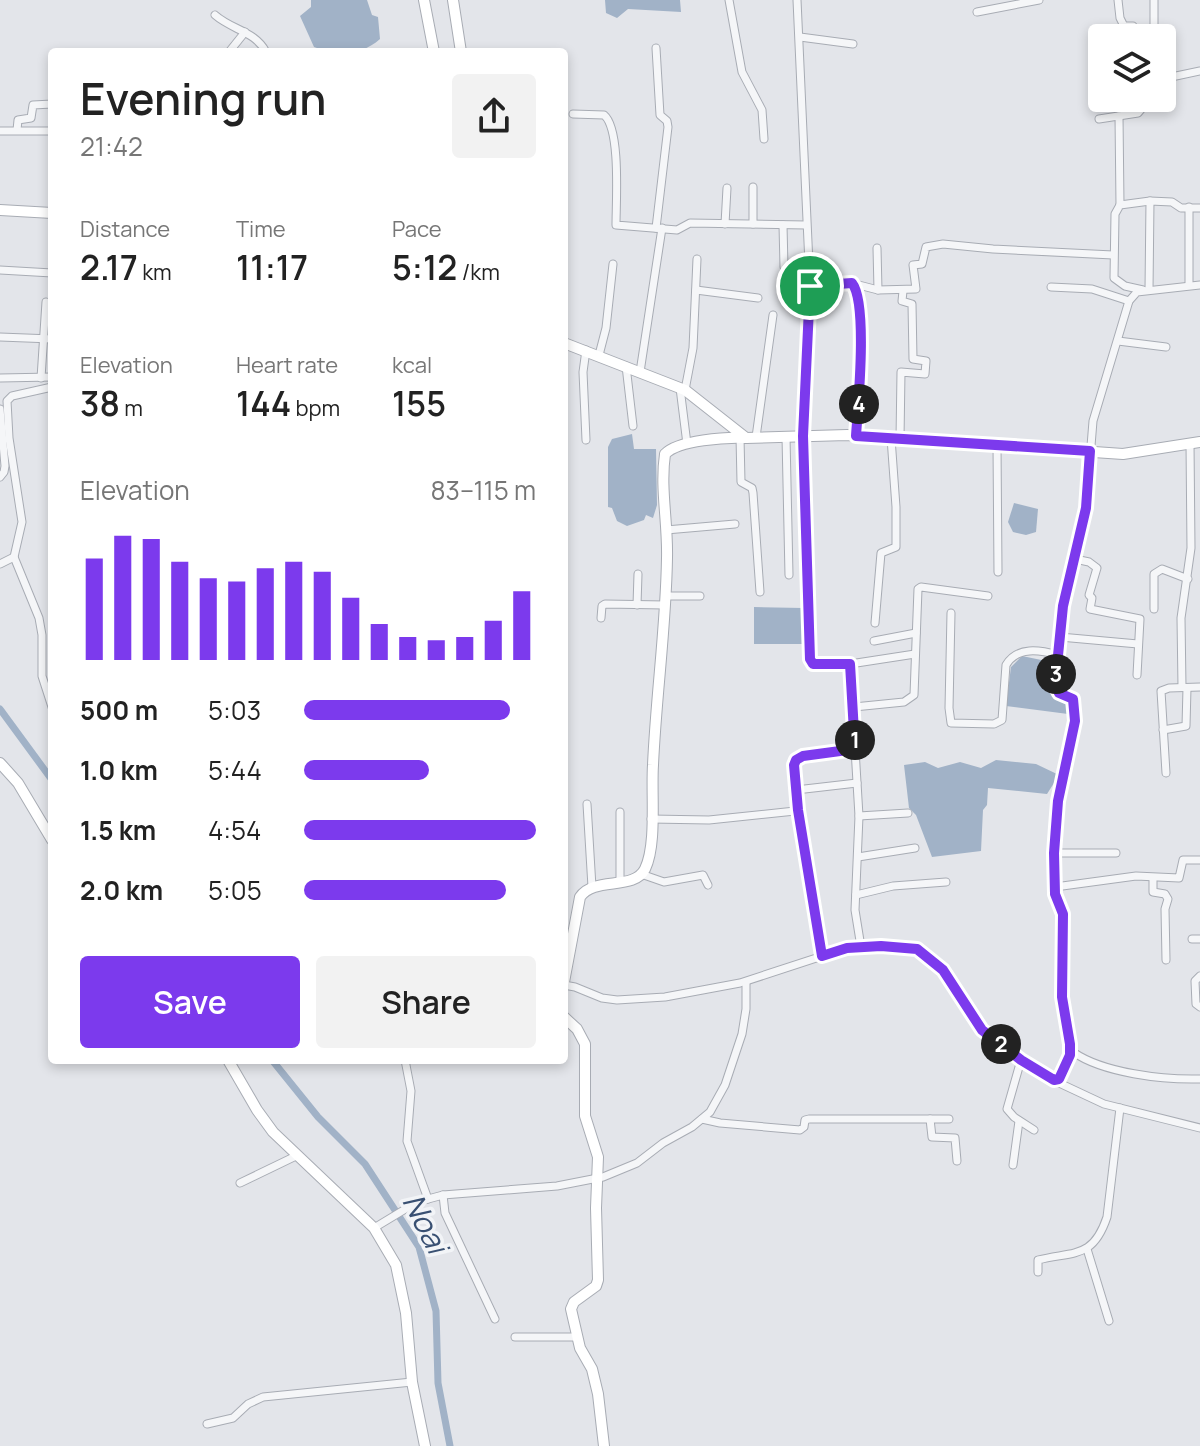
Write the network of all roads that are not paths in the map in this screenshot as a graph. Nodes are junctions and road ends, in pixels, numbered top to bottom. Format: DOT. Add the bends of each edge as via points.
graph roads {
  1 [pos="424,0"];
  2 [pos="431,0"];
  3 [pos="453,0"];
  4 [pos="729,0"];
  5 [pos="797,0"];
  6 [pos="1039,0"];
  7 [pos="1118,0"];
  8 [pos="1154,0"];
  9 [pos="977,12"];
  10 [pos="215,15"];
  11 [pos="1122,24"];
  12 [pos="1154,24"];
  13 [pos="245,32"];
  14 [pos="800,37"];
  15 [pos="853,44"];
  16 [pos="232,48"];
  17 [pos="263,48"];
  18 [pos="433,48"];
  19 [pos="439,48"];
  20 [pos="460,48"];
  21 [pos="656,48"];
  22 [pos="1200,71"];
  23 [pos="1176,76"];
  24 [pos="48,104"];
  25 [pos="1139,112"];
  26 [pos="573,114"];
  27 [pos="1119,116"];
  28 [pos="1099,119"];
  29 [pos="17,130"];
  30 [pos="0,131"];
  31 [pos="48,131"];
  32 [pos="764,139"];
  33 [pos="753,187"];
  34 [pos="727,188"];
  35 [pos="1150,201"];
  36 [pos="1120,205"];
  37 [pos="1189,207"];
  38 [pos="1200,208"];
  39 [pos="0,210"];
  40 [pos="48,213"];
  41 [pos="725,224"];
  42 [pos="753,224"];
  43 [pos="783,225"];
  44 [pos="806,225"];
  45 [pos="659,228"];
  46 [pos="877,248"];
  47 [pos="1113,255"];
  48 [pos="697,259"];
  49 [pos="613,264"];
  50 [pos="784,267"];
  51 [pos="0,270"];
  52 [pos="48,273"];
  53 [pos="855,284"];
  54 [pos="1189,285"];
  55 [pos="1200,285"];
  56 [pos="810,286"];
  57 [pos="1051,287"];
  58 [pos="696,290"];
  59 [pos="878,290"];
  60 [pos="903,291"];
  61 [pos="1147,291"];
  62 [pos="758,298"];
  63 [pos="1129,301"];
  64 [pos="46,302"];
  65 [pos="773,315"];
  66 [pos="0,337"];
  67 [pos="48,339"];
  68 [pos="1118,341"];
  69 [pos="568,344"];
  70 [pos="1166,347"];
  71 [pos="586,350"];
  72 [pos="599,355"];
  73 [pos="626,366"];
  74 [pos="640,372"];
  75 [pos="48,377"];
  76 [pos="0,378"];
  77 [pos="41,378"];
  78 [pos="48,388"];
  79 [pos="682,389"];
  80 [pos="0,409"];
  81 [pos="633,426"];
  82 [pos="1,432"];
  83 [pos="803,436"];
  84 [pos="856,436"];
  85 [pos="747,437"];
  86 [pos="786,437"];
  87 [pos="896,439"];
  88 [pos="586,440"];
  89 [pos="1195,442"];
  90 [pos="687,444"];
  91 [pos="997,445"];
  92 [pos="1090,451"];
  93 [pos="0,477"];
  94 [pos="735,524"];
  95 [pos="666,530"];
  96 [pos="14,557"];
  97 [pos="1075,559"];
  98 [pos="0,564"];
  99 [pos="998,572"];
  100 [pos="638,574"];
  101 [pos="789,575"];
  102 [pos="1188,579"];
  103 [pos="760,592"];
  104 [pos="700,596"];
  105 [pos="988,596"];
  106 [pos="665,601"];
  107 [pos="637,605"];
  108 [pos="1154,609"];
  109 [pos="951,613"];
  110 [pos="601,618"];
  111 [pos="875,623"];
  112 [pos="916,633"];
  113 [pos="1060,637"];
  114 [pos="874,641"];
  115 [pos="1138,644"];
  116 [pos="42,648"];
  117 [pos="48,648"];
  118 [pos="915,654"];
  119 [pos="1058,655"];
  120 [pos="850,664"];
  121 [pos="1137,675"];
  122 [pos="1184,687"];
  123 [pos="1200,687"];
  124 [pos="48,695"];
  125 [pos="854,707"];
  126 [pos="1163,730"];
  127 [pos="855,749"];
  128 [pos="0,763"];
  129 [pos="1166,773"];
  130 [pos="857,783"];
  131 [pos="796,790"];
  132 [pos="587,804"];
  133 [pos="798,810"];
  134 [pos="620,812"];
  135 [pos="908,813"];
  136 [pos="859,816"];
  137 [pos="651,819"];
  138 [pos="48,833"];
  139 [pos="915,848"];
  140 [pos="1054,853"];
  141 [pos="1116,853"];
  142 [pos="858,857"];
  143 [pos="1200,860"];
  144 [pos="641,874"];
  145 [pos="1153,878"];
  146 [pos="620,882"];
  147 [pos="946,882"];
  148 [pos="708,885"];
  149 [pos="592,887"];
  150 [pos="1055,887"];
  151 [pos="856,895"];
  152 [pos="861,947"];
  153 [pos="822,956"];
  154 [pos="1166,960"];
  155 [pos="568,962"];
  156 [pos="1200,976"];
  157 [pos="746,982"];
  158 [pos="568,985"];
  159 [pos="1200,1007"];
  160 [pos="568,1021"];
  161 [pos="1070,1044"];
  162 [pos="1021,1060"];
  163 [pos="230,1064"];
  164 [pos="406,1064"];
  165 [pos="1200,1079"];
  166 [pos="1054,1080"];
  167 [pos="1120,1108"];
  168 [pos="702,1119"];
  169 [pos="930,1119"];
  170 [pos="949,1119"];
  171 [pos="1019,1121"];
  172 [pos="1200,1128"];
  173 [pos="1034,1130"];
  174 [pos="298,1155"];
  175 [pos="957,1161"];
  176 [pos="1013,1165"];
  177 [pos="598,1178"];
  178 [pos="240,1183"];
  179 [pos="443,1195"];
  180 [pos="428,1199"];
  181 [pos="374,1228"];
  182 [pos="1087,1249"];
  183 [pos="1038,1272"];
  184 [pos="495,1319"];
  185 [pos="1109,1321"];
  186 [pos="515,1337"];
  187 [pos="578,1337"];
  188 [pos="412,1382"];
  189 [pos="207,1424"];
  190 [pos="425,1446"];
  191 [pos="604,1446"];
  1 -- 18 [label="street"];
  2 -- 19 [label="street"];
  3 -- 20 [label="street"];
  4 -- 32 [label="street" via="742,72 762,110"];
  5 -- 14 [label="street"];
  6 -- 9 [label="street"];
  7 -- 11 [label="street"];
  8 -- 12 [label="street"];
  10 -- 13 [label="street"];
  13 -- 16 [label="street"];
  13 -- 17 [label="street"];
  14 -- 15 [label="street"];
  14 -- 44 [label="street"];
  21 -- 45 [label="street" via="660,115 668,127"];
  22 -- 23 [label="street"];
  24 -- 29 [label="street" via="33,105 31,118 18,120"];
  25 -- 27 [label="street"];
  26 -- 45 [label="street" via="604,115 610,122 616,225"];
  27 -- 28 [label="street"];
  27 -- 36 [label="street"];
  29 -- 30 [label="street"];
  29 -- 31 [label="street"];
  33 -- 42 [label="street"];
  34 -- 41 [label="street"];
  35 -- 36 [label="street"];
  35 -- 37 [label="street"];
  35 -- 61 [label="street"];
  36 -- 47 [label="street"];
  37 -- 38 [label="street"];
  37 -- 54 [label="street"];
  39 -- 40 [label="street"];
  41 -- 42 [label="street"];
  41 -- 45 [label="street"];
  42 -- 43 [label="street"];
  43 -- 44 [label="street"];
  43 -- 50 [label="street"];
  44 -- 56 [label="street"];
  45 -- 74 [label="street"];
  46 -- 59 [label="street"];
  47 -- 60 [label="street" via="943,244 926,247 922,264 913,265 916,289"];
  47 -- 61 [label="street" via="1114,278"];
  48 -- 58 [label="street"];
  49 -- 72 [label="street"];
  51 -- 52 [label="street"];
  53 -- 56 [label="street"];
  53 -- 59 [label="street"];
  53 -- 84 [label="street" via="861,369"];
  54 -- 55 [label="street"];
  54 -- 61 [label="street"];
  56 -- 83 [label="street"];
  57 -- 63 [label="street" via="1092,289"];
  58 -- 62 [label="street"];
  58 -- 79 [label="street" via="693,348"];
  59 -- 60 [label="street"];
  60 -- 87 [label="street" via="902,301 912,304 913,359 926,361 925,374 901,372"];
  61 -- 63 [label="street"];
  63 -- 68 [label="street"];
  64 -- 67 [label="street"];
  65 -- 85 [label="street"];
  66 -- 67 [label="street"];
  67 -- 77 [label="street"];
  68 -- 70 [label="street"];
  68 -- 92 [label="street" via="1093,421"];
  69 -- 71 [label="street"];
  71 -- 72 [label="street"];
  71 -- 88 [label="street"];
  72 -- 73 [label="street"];
  73 -- 74 [label="street"];
  73 -- 81 [label="street"];
  74 -- 79 [label="street"];
  75 -- 77 [label="street"];
  76 -- 77 [label="street"];
  78 -- 96 [label="street" via="7,401 22,522"];
  79 -- 85 [label="street"];
  79 -- 90 [label="street"];
  80 -- 82 [label="street"];
  82 -- 93 [label="street"];
  83 -- 84 [label="street"];
  83 -- 86 [label="street"];
  83 -- 120 [label="street" via="810,659 813,664"];
  84 -- 87 [label="street"];
  85 -- 86 [label="street"];
  85 -- 90 [label="street"];
  85 -- 103 [label="street" via="741,482 753,493"];
  86 -- 101 [label="street"];
  87 -- 91 [label="street"];
  87 -- 111 [label="street" via="896,547 881,553"];
  89 -- 92 [label="street" via="1142,453"];
  89 -- 102 [label="street"];
  90 -- 95 [label="street" via="665,454"];
  91 -- 92 [label="street"];
  91 -- 99 [label="street"];
  92 -- 97 [label="street"];
  94 -- 95 [label="street"];
  95 -- 106 [label="street"];
  96 -- 98 [label="street"];
  96 -- 116 [label="street" via="39,618"];
  97 -- 113 [label="street"];
  97 -- 115 [label="street" via="1097,568 1090,609 1140,619"];
  100 -- 107 [label="street"];
  102 -- 108 [label="street" via="1157,571"];
  102 -- 122 [label="street" via="1181,618"];
  104 -- 106 [label="street"];
  105 -- 112 [label="street" via="921,587"];
  106 -- 107 [label="street"];
  106 -- 137 [label="street"];
  107 -- 110 [label="street" via="605,604"];
  109 -- 119 [label="street" via="951,723 998,723 1004,717 1009,659 1037,650"];
  112 -- 114 [label="street"];
  112 -- 118 [label="street"];
  113 -- 115 [label="street"];
  113 -- 119 [label="street"];
  115 -- 121 [label="street"];
  116 -- 117 [label="street"];
  116 -- 124 [label="street"];
  118 -- 120 [label="street"];
  118 -- 125 [label="street" via="910,700"];
  119 -- 140 [label="street" via="1055,685 1073,699 1075,721 1058,801"];
  120 -- 125 [label="street"];
  122 -- 123 [label="street"];
  122 -- 126 [label="street" via="1161,691"];
  122 -- 126 [label="street" via="1187,725"];
  125 -- 127 [label="street"];
  126 -- 129 [label="street"];
  127 -- 130 [label="street"];
  127 -- 131 [label="street" via="796,760"];
  128 -- 138 [label="street"];
  130 -- 131 [label="street"];
  130 -- 136 [label="street"];
  131 -- 133 [label="street"];
  132 -- 149 [label="street"];
  133 -- 137 [label="street" via="709,820"];
  133 -- 153 [label="street"];
  134 -- 146 [label="street"];
  135 -- 136 [label="street"];
  136 -- 142 [label="street"];
  137 -- 144 [label="street" via="650,849"];
  139 -- 142 [label="street"];
  140 -- 141 [label="street"];
  140 -- 150 [label="street"];
  142 -- 151 [label="street"];
  143 -- 145 [label="street" via="1183,860 1179,878"];
  144 -- 146 [label="street"];
  144 -- 148 [label="street" via="664,882 703,875"];
  145 -- 150 [label="street"];
  145 -- 154 [label="street" via="1153,892 1168,899"];
  146 -- 149 [label="street"];
  147 -- 151 [label="street"];
  149 -- 155 [label="street" via="580,897"];
  150 -- 161 [label="street" via="1063,914 1062,997"];
  151 -- 152 [label="street"];
  152 -- 153 [label="street"];
  152 -- 162 [label="street" via="917,949 943,970 982,1030"];
  153 -- 157 [label="street"];
  156 -- 159 [label="street" via="1195,981"];
  157 -- 158 [label="street" via="617,1000"];
  157 -- 168 [label="street" via="742,1034 725,1085"];
  160 -- 177 [label="street" via="585,1044 585,1116 598,1157"];
  161 -- 165 [label="street" via="1082,1058 1115,1069"];
  161 -- 166 [label="street" via="1062,1075"];
  162 -- 166 [label="street"];
  162 -- 171 [label="street" via="1007,1109"];
  163 -- 174 [label="street" via="273,1132"];
  164 -- 180 [label="street" via="411,1091 407,1141"];
  166 -- 167 [label="street"];
  167 -- 172 [label="street"];
  167 -- 182 [label="street" via="1107,1217"];
  168 -- 169 [label="street" via="800,1130 809,1119"];
  168 -- 177 [label="street" via="637,1163"];
  169 -- 170 [label="street"];
  169 -- 175 [label="street" via="931,1137 956,1140"];
  171 -- 173 [label="street"];
  171 -- 176 [label="street"];
  174 -- 178 [label="street"];
  174 -- 181 [label="street"];
  177 -- 179 [label="street"];
  177 -- 187 [label="street" via="598,1280 571,1309"];
  179 -- 180 [label="street"];
  179 -- 184 [label="street" via="445,1213"];
  180 -- 181 [label="street"];
  181 -- 188 [label="street" via="400,1274"];
  182 -- 183 [label="street" via="1038,1260"];
  182 -- 185 [label="street"];
  186 -- 187 [label="street"];
  187 -- 191 [label="street" via="596,1385"];
  188 -- 189 [label="street" via="263,1397 233,1418"];
  188 -- 190 [label="street"];
}
